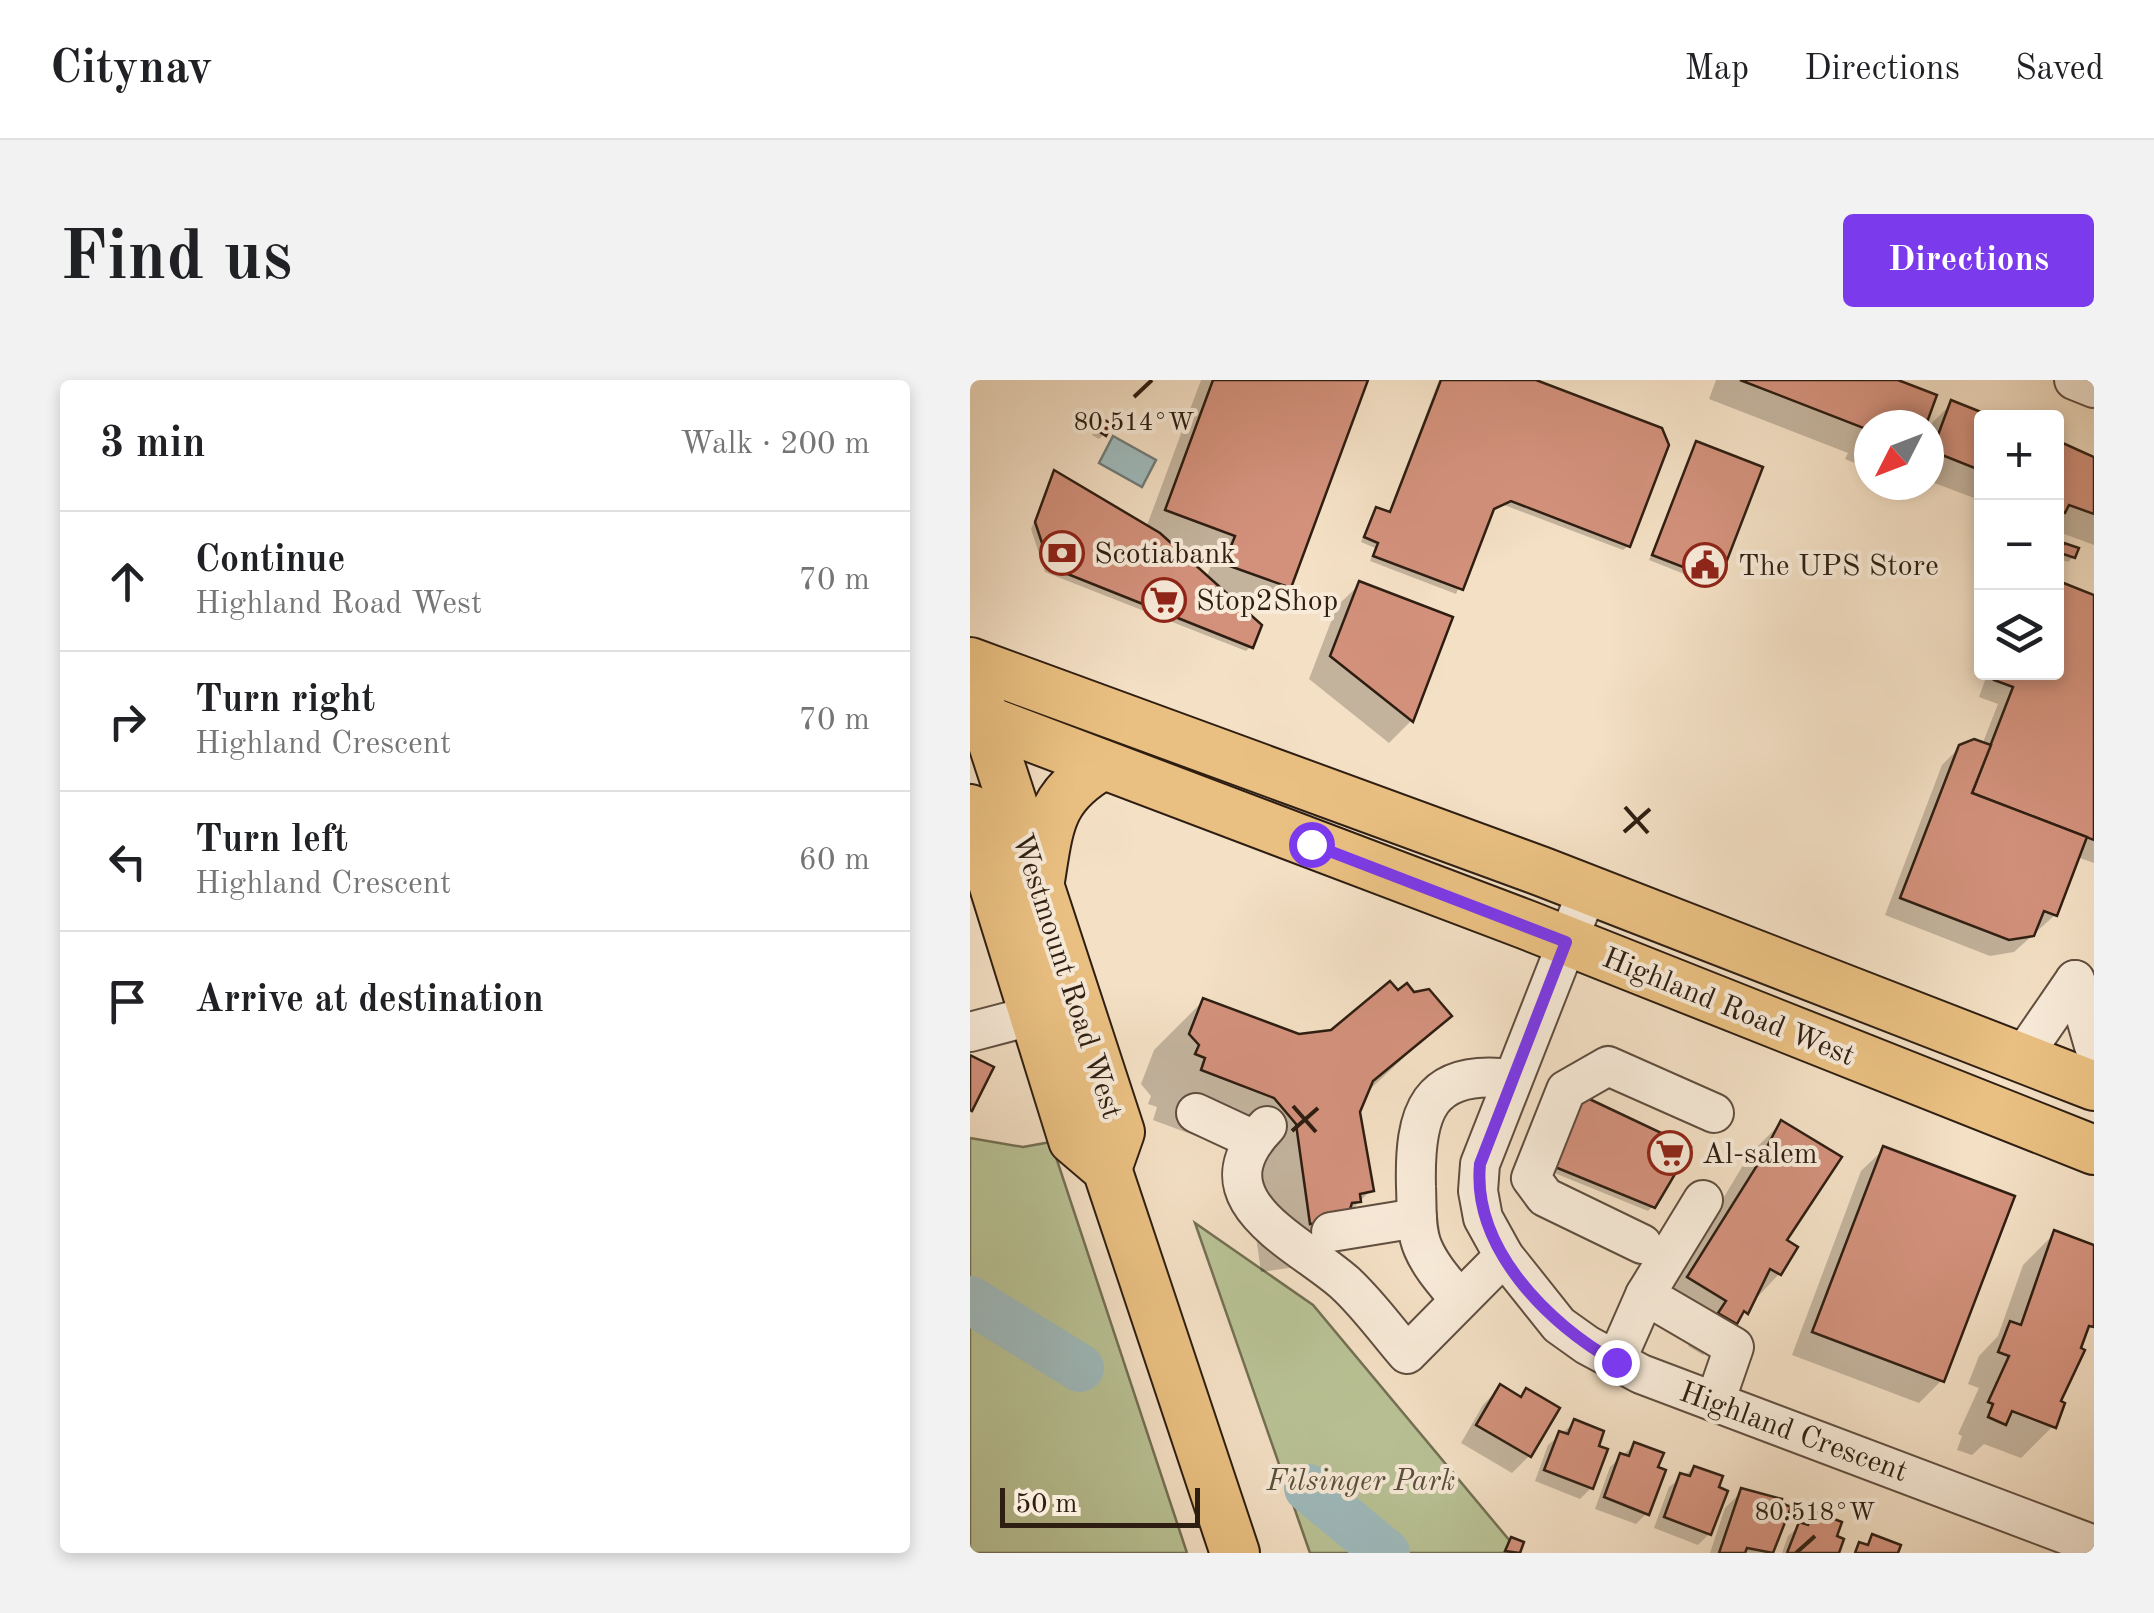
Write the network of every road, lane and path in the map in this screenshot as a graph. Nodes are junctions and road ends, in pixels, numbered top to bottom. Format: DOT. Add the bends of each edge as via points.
graph roads {
  1 [pos="2074,380"];
  2 [pos="2094,388"];
  3 [pos="970,665"];
  4 [pos="977,718"];
  5 [pos="1102,765"];
  6 [pos="970,809"];
  7 [pos="1040,884"];
  8 [pos="1588,889"];
  9 [pos="1566,942"];
  10 [pos="1034,1014"];
  11 [pos="970,1032"];
  12 [pos="2094,1046"];
  13 [pos="2022,1058"];
  14 [pos="1515,1071"];
  15 [pos="2094,1086"];
  16 [pos="1566,1090"];
  17 [pos="1196,1113"];
  18 [pos="1714,1113"];
  19 [pos="2094,1150"];
  20 [pos="1107,1170"];
  21 [pos="1703,1200"];
  22 [pos="1418,1218"];
  23 [pos="1331,1232"];
  24 [pos="1642,1244"];
  25 [pos="1504,1256"];
  26 [pos="1645,1295"];
  27 [pos="1459,1298"];
  28 [pos="1616,1362"];
  29 [pos="1714,1402"];
  30 [pos="2094,1545"];
  31 [pos="1235,1553"];
  1 -- 2 [label="street"];
  3 -- 4 [label="main road, Westmount Road West"];
  3 -- 8 [label="main road, Highland Road West"];
  4 -- 5 [label="main road, Highland Road West"];
  4 -- 7 [label="main road, Westmount Road West"];
  5 -- 7 [label="main road" via="1060,796"];
  5 -- 9 [label="main road, Highland Road West"];
  6 -- 10 [label="main road, Westmount Road West"];
  7 -- 20 [label="main road, Westmount Road West" via="1120,1132"];
  8 -- 9 [label="street, Highland Crescent"];
  8 -- 13 [label="main road, Highland Road West"];
  9 -- 14 [label="street, Highland Crescent"];
  9 -- 19 [label="main road, Highland Road West"];
  10 -- 11 [label="street"];
  10 -- 20 [label="main road, Westmount Road West" via="1074,1140"];
  12 -- 13 [label="street" via="2075,980"];
  13 -- 15 [label="main road, Highland Road West"];
  14 -- 16 [label="street"];
  14 -- 22 [label="street" via="1452,1083 1428,1103 1418,1123"];
  14 -- 25 [label="street, Highland Crescent" via="1480,1164 1478,1191 1483,1218"];
  16 -- 18 [label="street" via="1608,1066"];
  16 -- 24 [label="street" via="1531,1178 1545,1197"];
  17 -- 27 [label="street" via="1261,1133 1241,1176 1254,1210 1347,1284 1407,1354"];
  20 -- 31 [label="main road, Westmount Road West"];
  21 -- 26 [label="street"];
  22 -- 23 [label="street"];
  22 -- 27 [label="street" via="1422,1247"];
  25 -- 27 [label="street"];
  25 -- 28 [label="street, Highland Crescent" via="1559,1325"];
  26 -- 28 [label="street"];
  26 -- 29 [label="street" via="1734,1346"];
  28 -- 29 [label="street, Highland Crescent"];
  29 -- 30 [label="street, Highland Crescent"];
}
